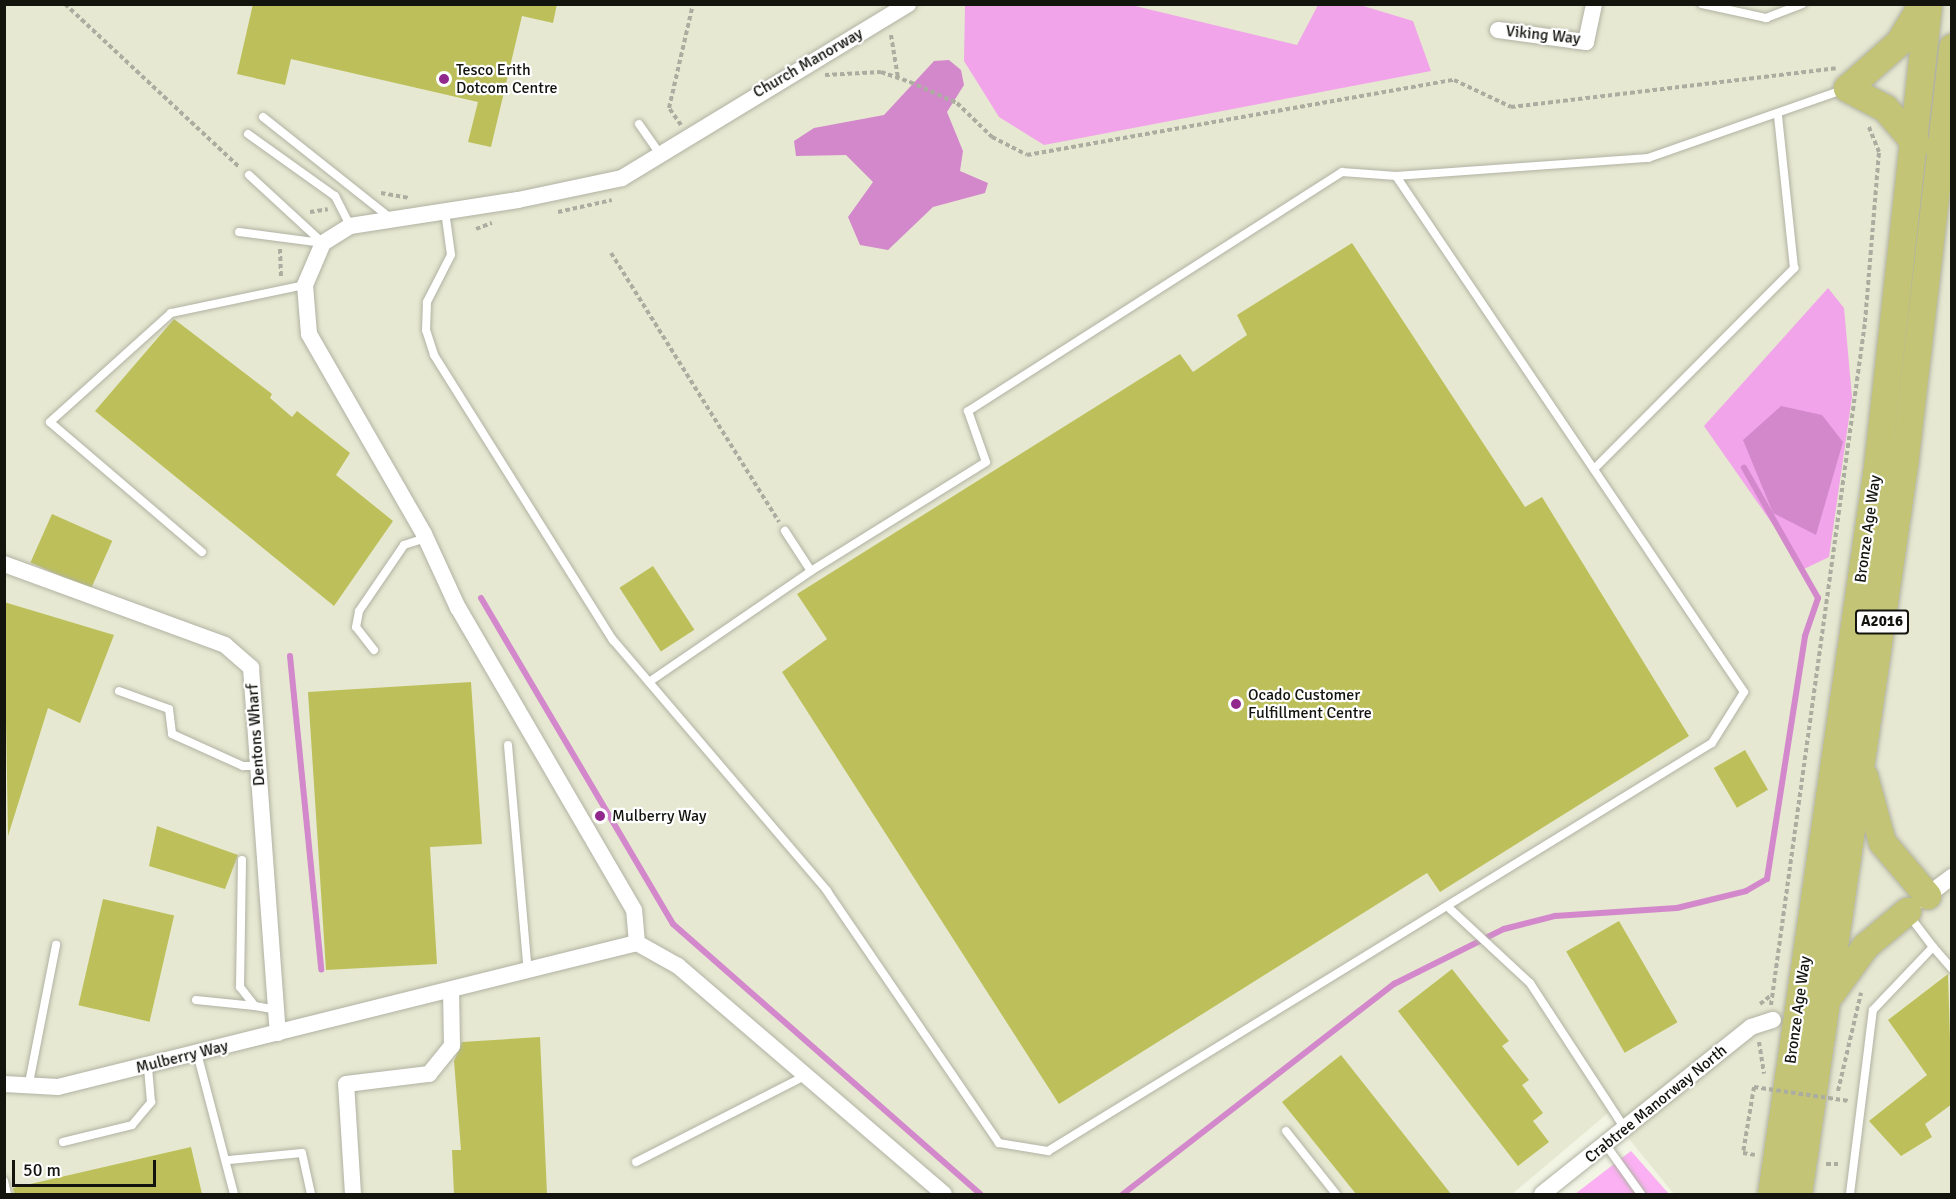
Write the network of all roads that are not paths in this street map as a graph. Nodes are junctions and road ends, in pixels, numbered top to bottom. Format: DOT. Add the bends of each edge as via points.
graph roads {
  1 [pos="908,4"];
  2 [pos="1594,4"];
  3 [pos="1702,4"];
  4 [pos="1802,4"];
  5 [pos="1922,4"];
  6 [pos="1928,4"];
  7 [pos="1498,30"];
  8 [pos="1952,47"];
  9 [pos="1845,80"];
  10 [pos="1778,115"];
  11 [pos="263,117"];
  12 [pos="639,124"];
  13 [pos="248,134"];
  14 [pos="1916,144"];
  15 [pos="660,154"];
  16 [pos="249,175"];
  17 [pos="1396,176"];
  18 [pos="444,211"];
  19 [pos="388,216"];
  20 [pos="350,226"];
  21 [pos="239,232"];
  22 [pos="323,243"];
  23 [pos="304,285"];
  24 [pos="1594,469"];
  25 [pos="785,531"];
  26 [pos="426,538"];
  27 [pos="202,552"];
  28 [pos="4,564"];
  29 [pos="811,571"];
  30 [pos="374,650"];
  31 [pos="649,682"];
  32 [pos="119,691"];
  33 [pos="508,745"];
  34 [pos="258,766"];
  35 [pos="1861,766"];
  36 [pos="242,860"];
  37 [pos="1952,876"];
  38 [pos="1917,903"];
  39 [pos="1447,906"];
  40 [pos="637,943"];
  41 [pos="56,945"];
  42 [pos="1933,947"];
  43 [pos="1952,969"];
  44 [pos="528,973"];
  45 [pos="451,992"];
  46 [pos="1828,997"];
  47 [pos="196,1000"];
  48 [pos="255,1006"];
  49 [pos="277,1010"];
  50 [pos="1771,1020"];
  51 [pos="278,1033"];
  52 [pos="197,1053"];
  53 [pos="148,1065"];
  54 [pos="808,1075"];
  55 [pos="4,1084"];
  56 [pos="28,1089"];
  57 [pos="1625,1130"];
  58 [pos="1286,1131"];
  59 [pos="63,1142"];
  60 [pos="1606,1144"];
  61 [pos="229,1160"];
  62 [pos="636,1162"];
  63 [pos="4,1181"];
  64 [pos="7,1194"];
  65 [pos="234,1194"];
  66 [pos="311,1194"];
  67 [pos="353,1194"];
  68 [pos="944,1194"];
  69 [pos="1336,1194"];
  70 [pos="1542,1194"];
  71 [pos="1641,1194"];
  72 [pos="1771,1194"];
  73 [pos="1798,1194"];
  74 [pos="1850,1194"];
  1 -- 15 [label="street, Church Manorway" via="708,121"];
  2 -- 7 [label="street, Viking Way" via="1586,42"];
  3 -- 4 [label="lane" via="1766,18"];
  5 -- 9 [label="main road" via="1899,42"];
  6 -- 14 [label="main road, Bronze Age Way / A2016"];
  8 -- 35 [label="main road, Bronze Age Way / A2016" via="1904,465"];
  9 -- 10 [label="lane"];
  9 -- 14 [label="main road" via="1885,108"];
  10 -- 17 [label="lane" via="1648,158"];
  10 -- 24 [label="lane" via="1794,268"];
  11 -- 19 [label="lane"];
  12 -- 15 [label="lane"];
  13 -- 20 [label="lane" via="335,196"];
  14 -- 72 [label="main road, Bronze Age Way / A2016" via="1877,467"];
  15 -- 18 [label="street, Church Manorway" via="596,186"];
  16 -- 22 [label="lane"];
  17 -- 24 [label="lane"];
  17 -- 29 [label="lane" via="1342,172 968,411 986,462"];
  18 -- 19 [label="street, Church Manorway"];
  18 -- 31 [label="lane" via="451,255 427,302 426,330 434,355 613,640"];
  19 -- 20 [label="street, Church Manorway"];
  20 -- 22 [label="street, Church Manorway"];
  21 -- 22 [label="lane"];
  22 -- 23 [label="street"];
  23 -- 26 [label="street" via="309,334"];
  23 -- 27 [label="lane" via="171,313 50,422"];
  24 -- 39 [label="lane" via="1744,692 1712,743"];
  25 -- 29 [label="lane"];
  26 -- 30 [label="lane" via="404,545 359,611 356,627"];
  26 -- 40 [label="street" via="459,608 634,910"];
  28 -- 34 [label="street, Dentons Wharf" via="225,645 250,668"];
  29 -- 31 [label="lane"];
  31 -- 39 [label="lane" via="826,891 999,1143 1048,1151"];
  32 -- 34 [label="lane" via="169,709 172,734 243,766"];
  33 -- 44 [label="lane"];
  34 -- 49 [label="street, Dentons Wharf"];
  35 -- 38 [label="main road" via="1882,842"];
  35 -- 46 [label="main road, Bronze Age Way / A2016"];
  36 -- 48 [label="lane" via="240,987"];
  37 -- 38 [label="street"];
  38 -- 42 [label="lane"];
  38 -- 46 [label="main road" via="1865,946"];
  39 -- 57 [label="lane" via="1530,983"];
  40 -- 44 [label="street, Mulberry Way"];
  40 -- 54 [label="street" via="678,966"];
  41 -- 56 [label="lane"];
  42 -- 43 [label="lane"];
  42 -- 74 [label="lane" via="1873,1010"];
  44 -- 45 [label="street, Mulberry Way"];
  45 -- 51 [label="street, Mulberry Way"];
  45 -- 67 [label="street" via="452,1046 429,1074 346,1084"];
  46 -- 73 [label="main road, Bronze Age Way / A2016"];
  47 -- 48 [label="lane"];
  48 -- 49 [label="lane"];
  49 -- 51 [label="street, Dentons Wharf"];
  50 -- 57 [label="street, Crabtree Manorway North" via="1751,1027"];
  51 -- 52 [label="street, Mulberry Way"];
  52 -- 53 [label="street, Mulberry Way"];
  52 -- 61 [label="lane" via="204,1091"];
  53 -- 56 [label="street, Mulberry Way"];
  53 -- 59 [label="lane" via="151,1102 132,1125"];
  54 -- 62 [label="lane"];
  54 -- 68 [label="street"];
  55 -- 56 [label="street, Mulberry Way"];
  57 -- 60 [label="street, Crabtree Manorway North"];
  58 -- 69 [label="lane"];
  60 -- 70 [label="street, Crabtree Manorway North"];
  60 -- 71 [label="lane"];
  61 -- 65 [label="lane"];
  61 -- 66 [label="lane" via="302,1153"];
  63 -- 64 [label="lane"];
}
